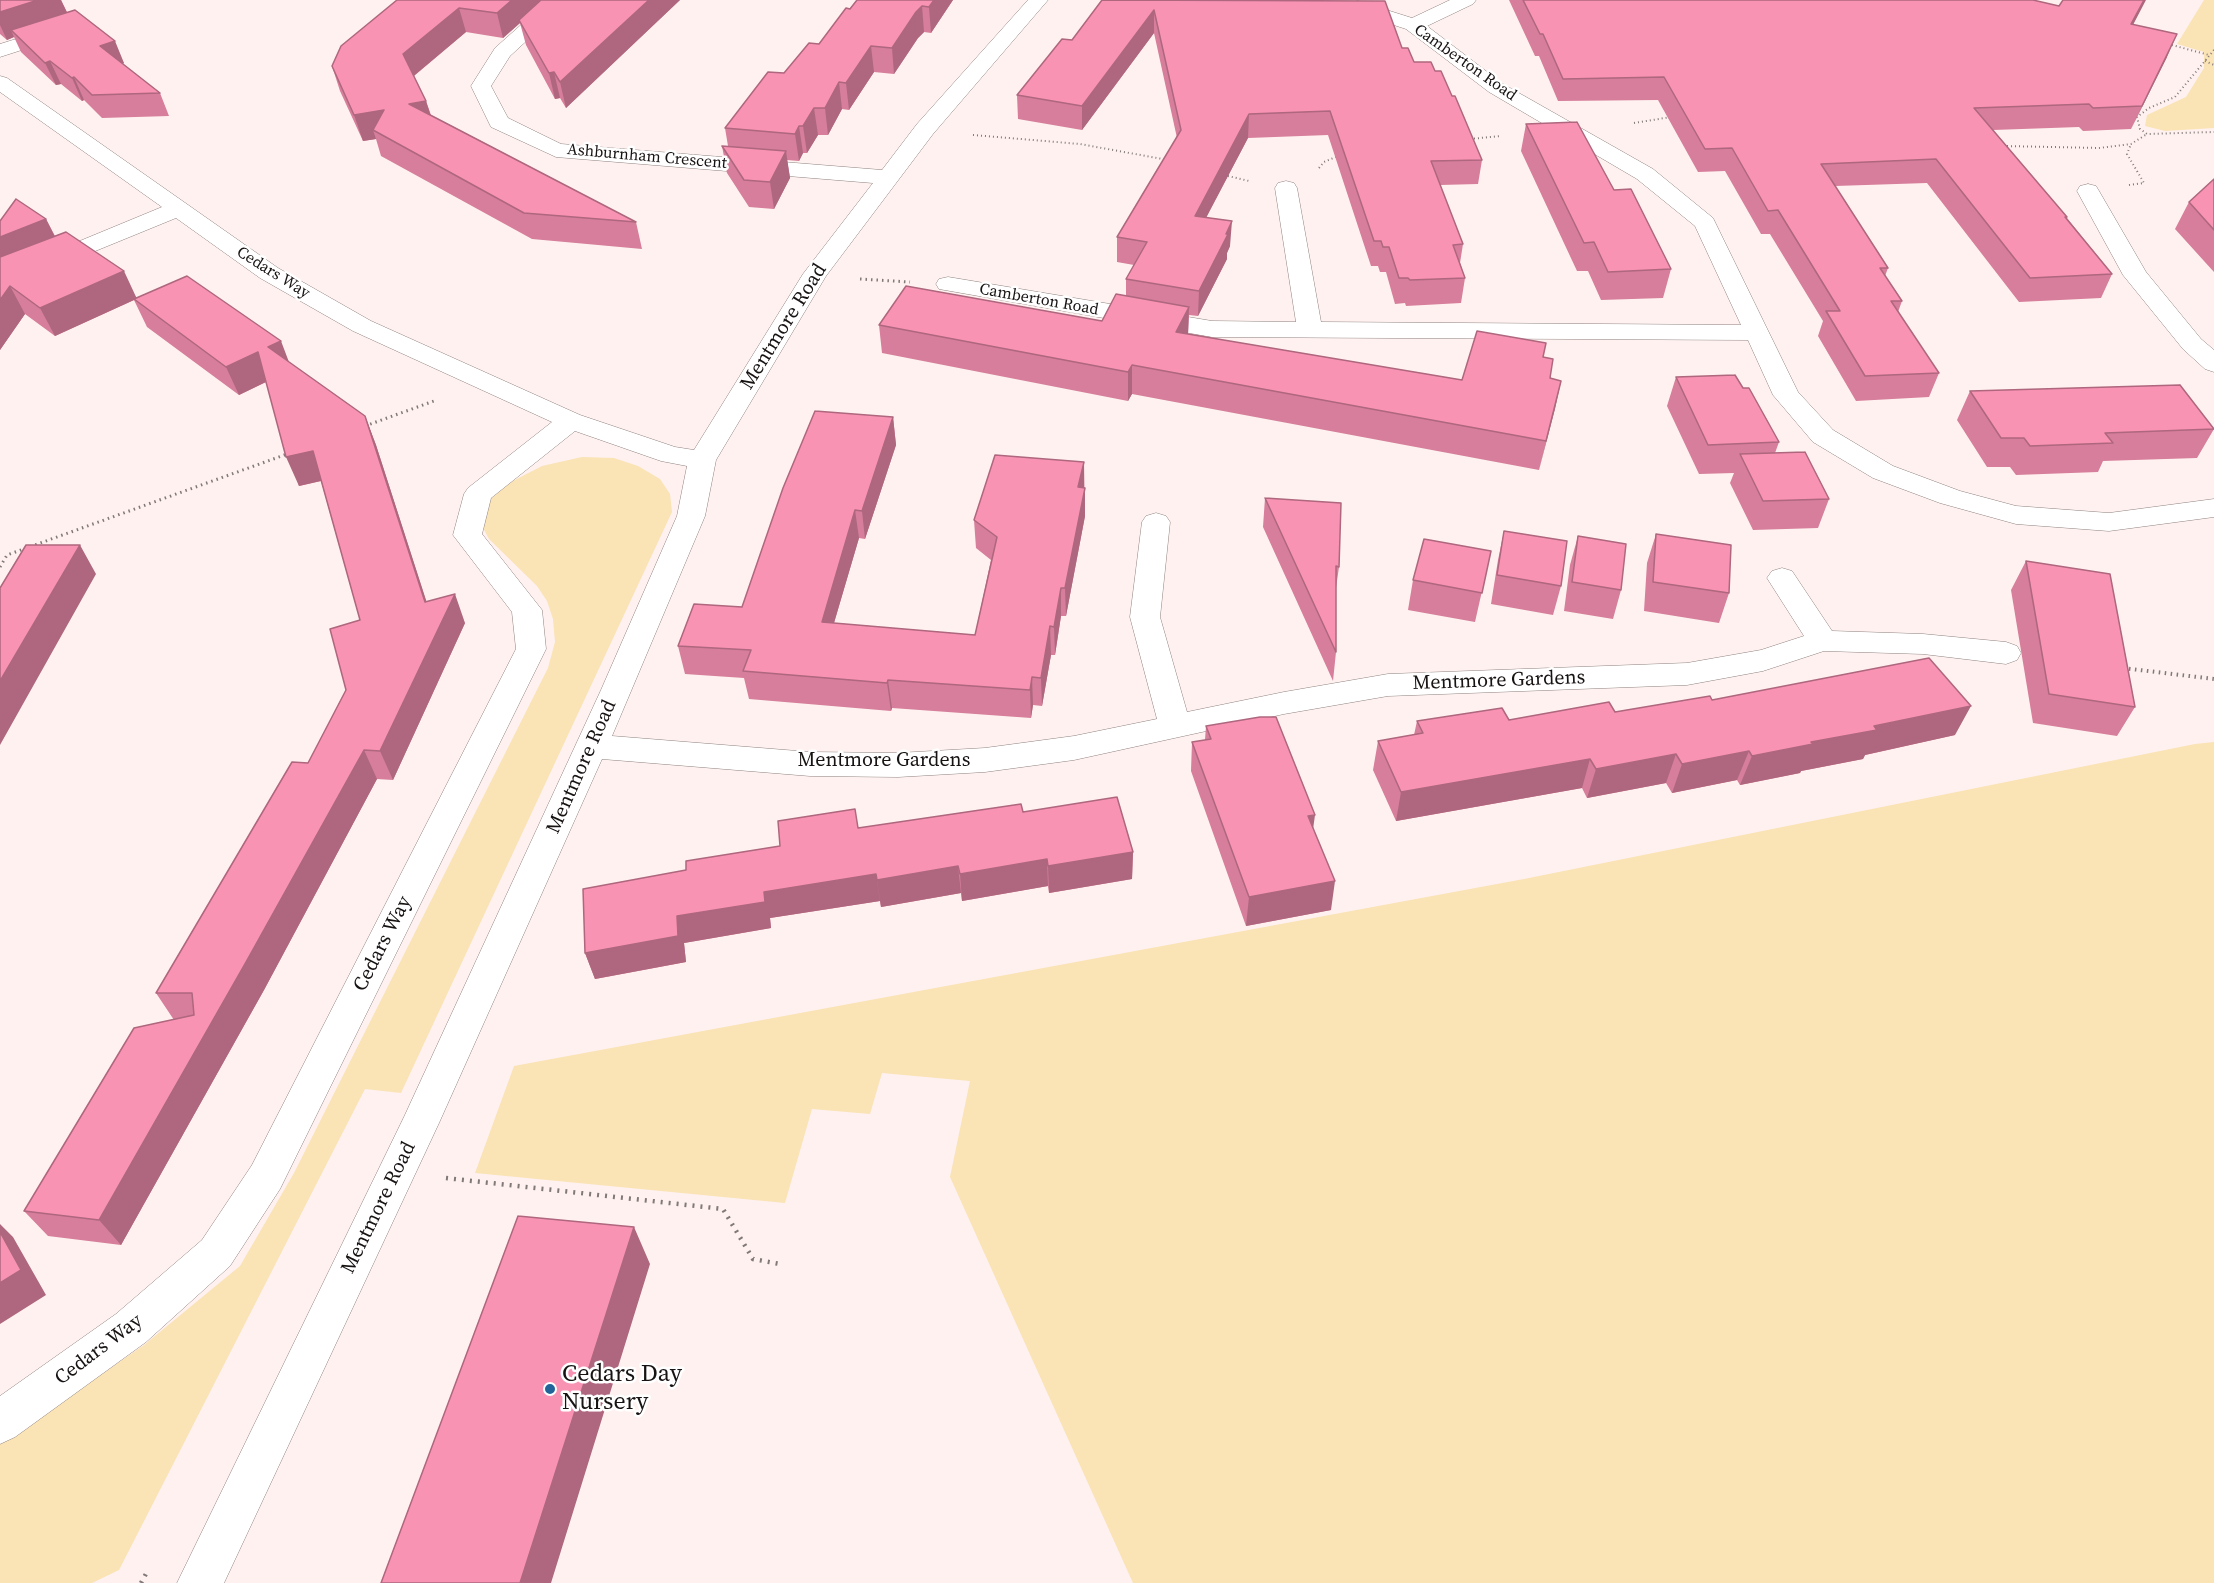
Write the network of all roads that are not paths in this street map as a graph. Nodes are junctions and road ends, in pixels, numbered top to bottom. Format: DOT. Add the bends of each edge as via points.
graph roads {
  1 [pos="561,0"];
  2 [pos="1038,0"];
  3 [pos="1324,0"];
  4 [pos="1466,0"];
  5 [pos="82,24"];
  6 [pos="1413,25"];
  7 [pos="0,51"];
  8 [pos="0,82"];
  9 [pos="888,177"];
  10 [pos="1286,188"];
  11 [pos="2088,190"];
  12 [pos="178,209"];
  13 [pos="0,283"];
  14 [pos="948,284"];
  15 [pos="1310,331"];
  16 [pos="1756,333"];
  17 [pos="2214,364"];
  18 [pos="571,421"];
  19 [pos="702,460"];
  20 [pos="2214,508"];
  21 [pos="1156,522"];
  22 [pos="1782,578"];
  23 [pos="1823,641"];
  24 [pos="2006,653"];
  25 [pos="1175,728"];
  26 [pos="591,746"];
  27 [pos="0,1422"];
  28 [pos="200,1583"];
  1 -- 9 [label="street, Ashburnham Crescent" via="502,52 481,86 499,122 556,150"];
  2 -- 9 [label="street, Mentmore Road"];
  3 -- 6 [label="street, Camberton Road"];
  4 -- 6 [label="street"];
  5 -- 7 [label="street"];
  6 -- 16 [label="street, Camberton Road" via="1496,88 1645,174 1705,223"];
  8 -- 12 [label="street, Cedars Way"];
  9 -- 19 [label="street, Mentmore Road" via="815,274"];
  10 -- 15 [label="street"];
  11 -- 17 [label="street" via="2135,275 2192,344"];
  12 -- 13 [label="street"];
  12 -- 18 [label="street, Cedars Way" via="269,273 362,326"];
  14 -- 15 [label="street, Camberton Road" via="1212,329"];
  15 -- 16 [label="street, Camberton Road"];
  16 -- 20 [label="street, Camberton Road" via="1786,395 1823,436 1883,472 1950,497 2016,515 2109,522"];
  18 -- 19 [label="street, Cedars Way" via="670,455"];
  18 -- 27 [label="street, Cedars Way" via="478,494 467,535 527,609 531,650 266,1177 216,1253 131,1328"];
  19 -- 26 [label="street, Mentmore Road" via="691,516"];
  21 -- 25 [label="street" via="1145,617"];
  22 -- 23 [label="street"];
  23 -- 24 [label="street, Mentmore Gardens" via="1923,644"];
  23 -- 25 [label="street, Mentmore Gardens" via="1763,660 1687,674 1388,685"];
  25 -- 26 [label="street, Mentmore Gardens" via="985,760 898,765 810,764"];
  26 -- 28 [label="street, Mentmore Road" via="420,1123"];
}
